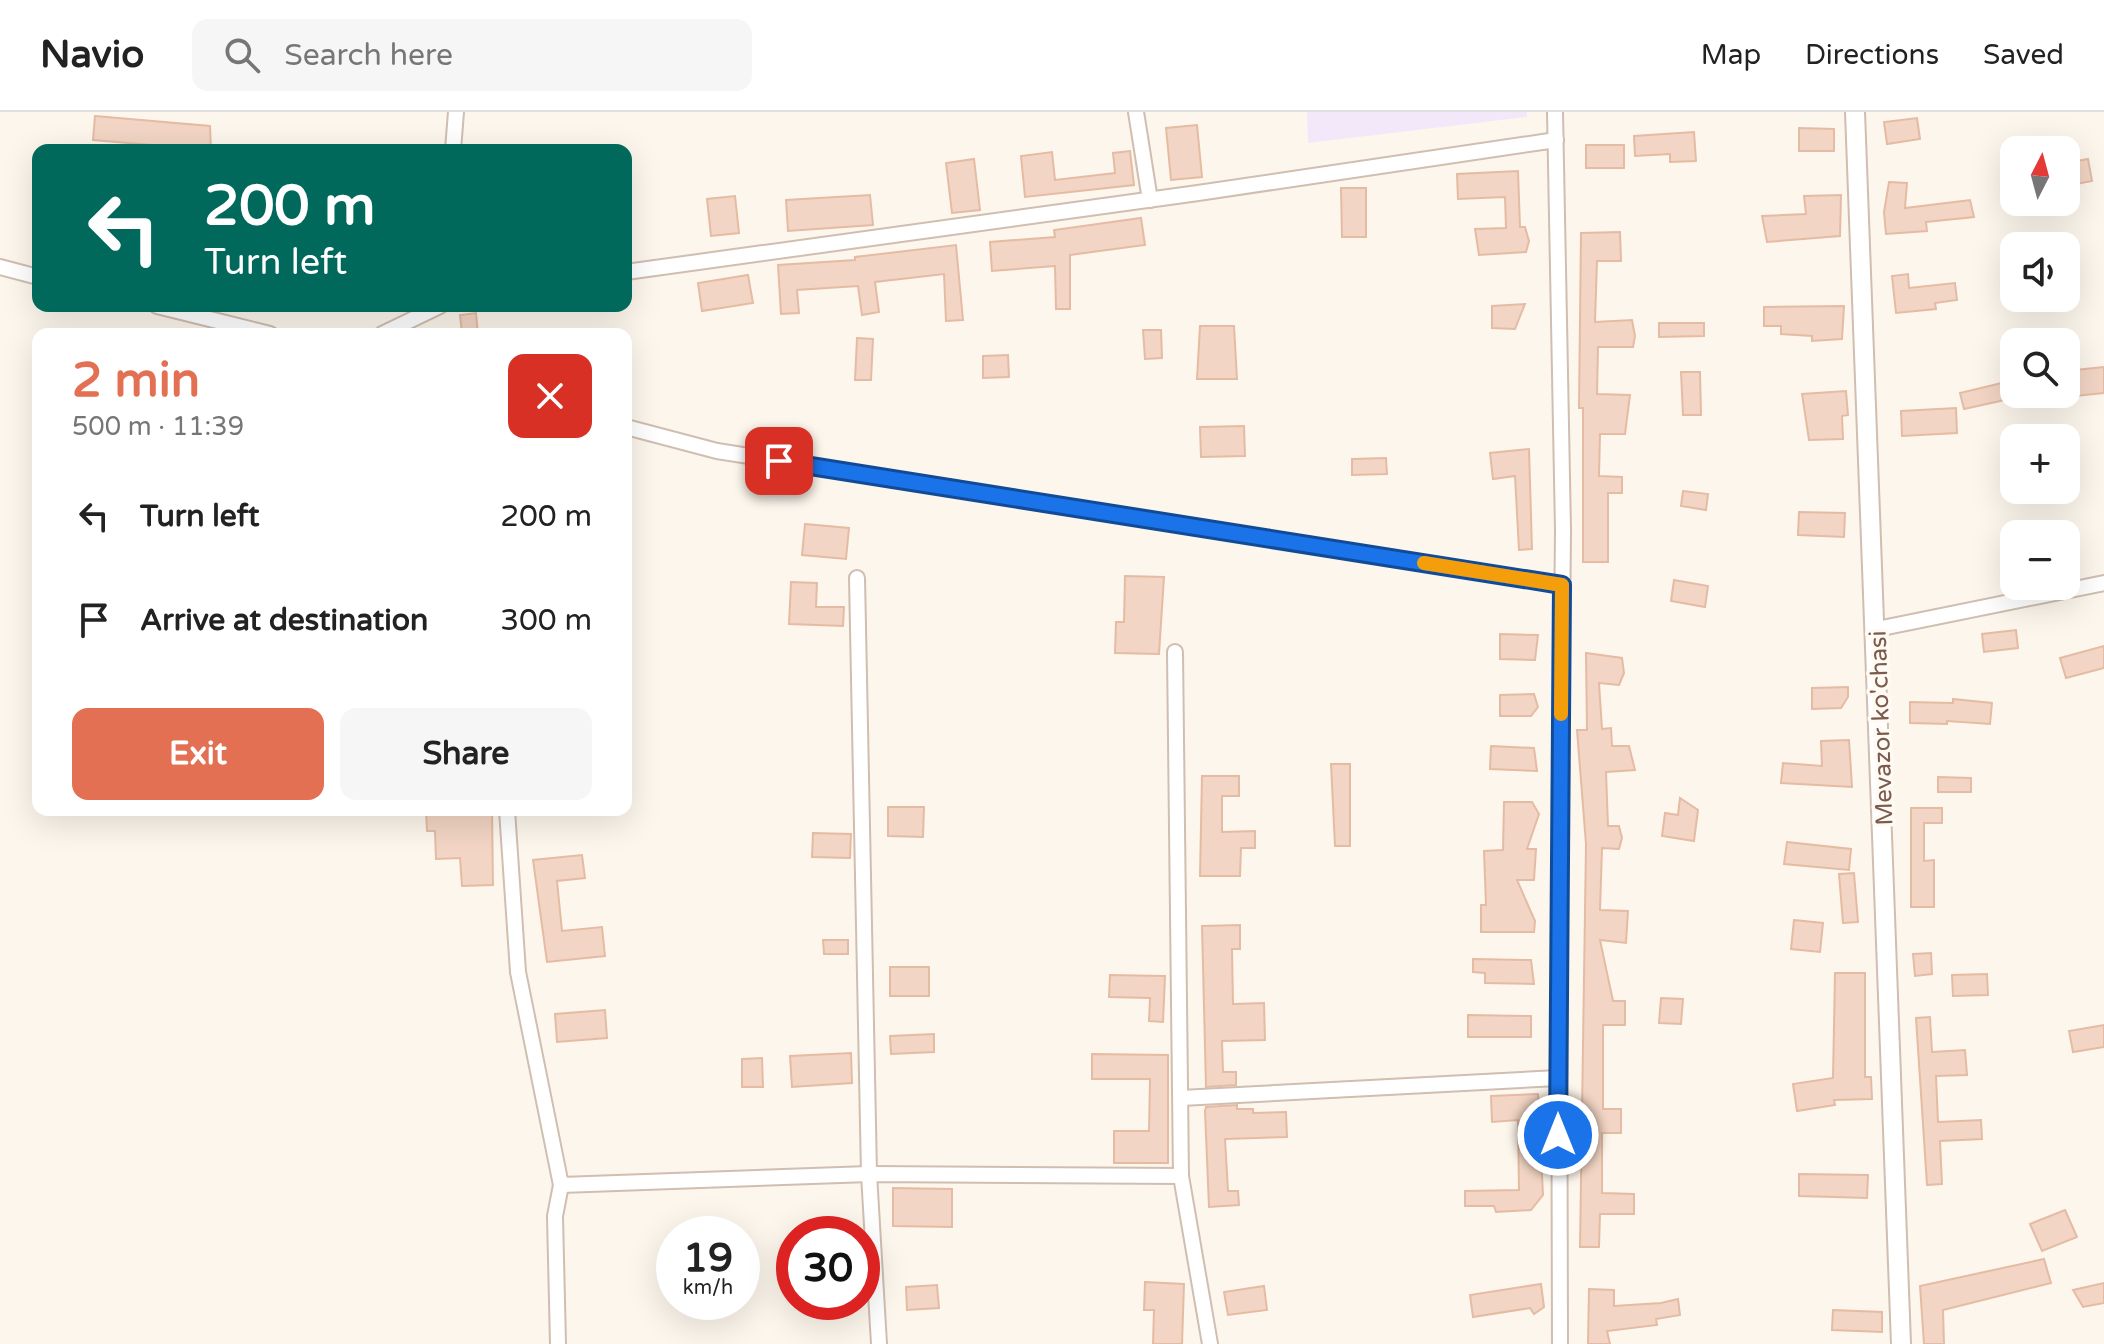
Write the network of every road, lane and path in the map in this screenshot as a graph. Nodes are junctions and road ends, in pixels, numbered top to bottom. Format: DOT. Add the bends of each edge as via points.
graph roads {
  1 [pos="456,112"];
  2 [pos="1136,112"];
  3 [pos="1555,112"];
  4 [pos="1855,112"];
  5 [pos="1556,140"];
  6 [pos="453,144"];
  7 [pos="1150,200"];
  8 [pos="0,267"];
  9 [pos="632,271"];
  10 [pos="32,275"];
  11 [pos="181,312"];
  12 [pos="428,312"];
  13 [pos="246,328"];
  14 [pos="394,328"];
  15 [pos="632,429"];
  16 [pos="857,578"];
  17 [pos="2104,583"];
  18 [pos="1562,585"];
  19 [pos="1877,629"];
  20 [pos="1175,652"];
  21 [pos="507,816"];
  22 [pos="1558,1078"];
  23 [pos="1181,1098"];
  24 [pos="869,1174"];
  25 [pos="1181,1176"];
  26 [pos="561,1185"];
  27 [pos="558,1344"];
  28 [pos="879,1344"];
  29 [pos="1210,1344"];
  30 [pos="1560,1344"];
  31 [pos="1901,1344"];
  1 -- 6 [label="street"];
  2 -- 7 [label="street"];
  3 -- 5 [label="street"];
  4 -- 19 [label="street, Mevazor ko'chasi"];
  5 -- 7 [label="street"];
  5 -- 18 [label="street"];
  7 -- 9 [label="street"];
  8 -- 10 [label="street"];
  11 -- 13 [label="street"];
  12 -- 14 [label="street"];
  15 -- 18 [label="street" via="717,451"];
  16 -- 24 [label="street"];
  17 -- 19 [label="street"];
  18 -- 22 [label="street"];
  19 -- 31 [label="street, Mevazor ko'chasi"];
  20 -- 23 [label="street"];
  21 -- 26 [label="street" via="518,972"];
  22 -- 23 [label="street"];
  22 -- 30 [label="street"];
  23 -- 25 [label="street"];
  24 -- 25 [label="street"];
  24 -- 26 [label="street"];
  24 -- 28 [label="street"];
  25 -- 29 [label="street"];
  26 -- 27 [label="street" via="555,1216"];
}
